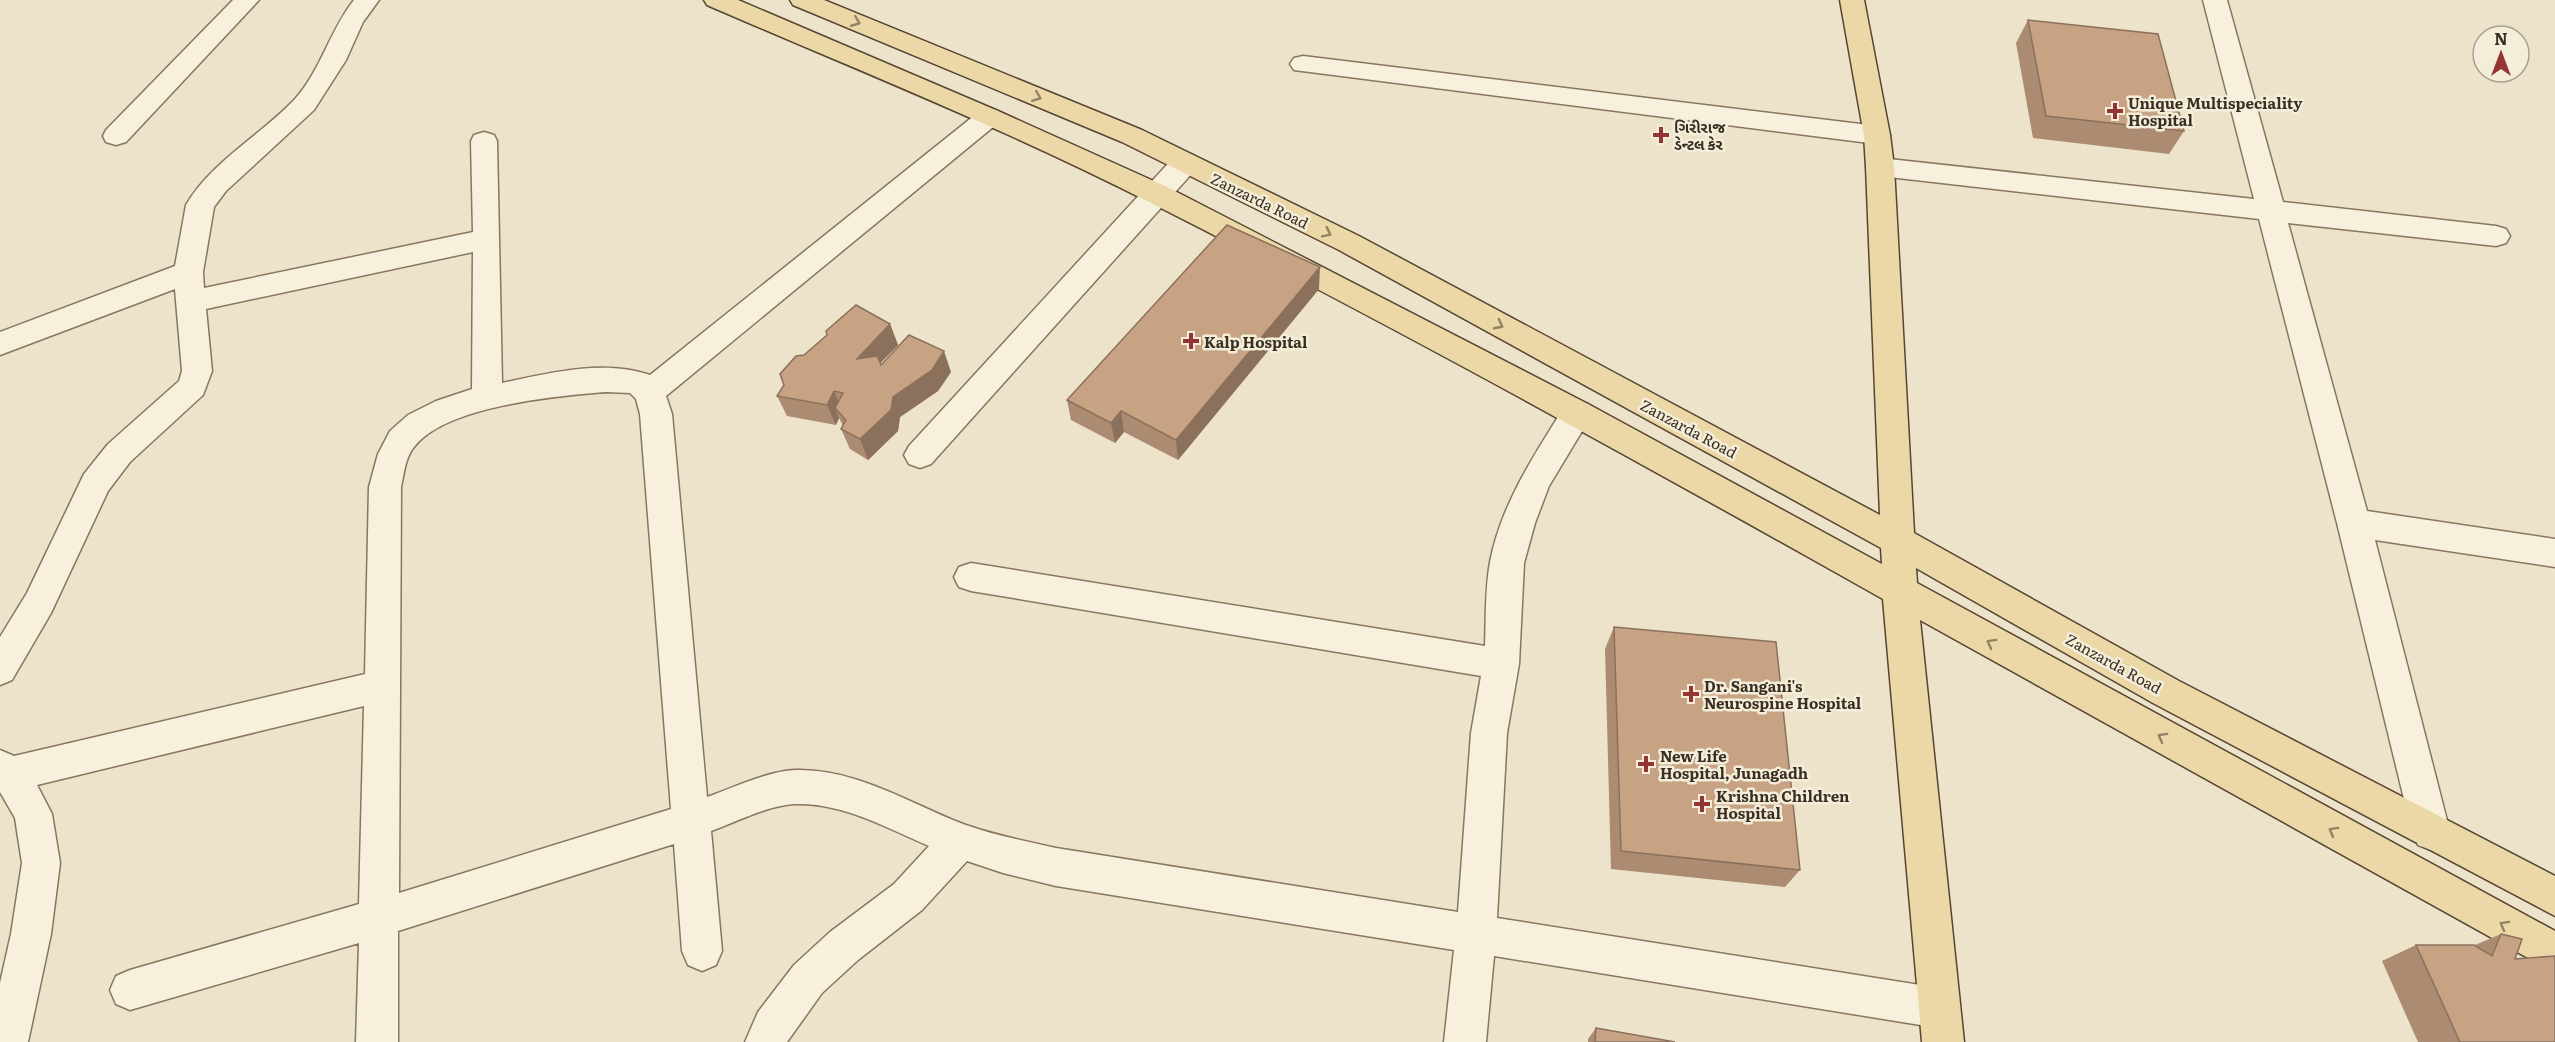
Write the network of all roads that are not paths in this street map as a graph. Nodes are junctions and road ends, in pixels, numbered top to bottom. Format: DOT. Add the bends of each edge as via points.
graph roads {
  1 [pos="247,0"];
  2 [pos="367,0"];
  3 [pos="716,0"];
  4 [pos="802,0"];
  5 [pos="1852,0"];
  6 [pos="2215,0"];
  7 [pos="1303,64"];
  8 [pos="989,117"];
  9 [pos="1877,135"];
  10 [pos="116,136"];
  11 [pos="484,141"];
  12 [pos="1185,163"];
  13 [pos="1880,167"];
  14 [pos="1157,194"];
  15 [pos="2271,212"];
  16 [pos="2496,236"];
  17 [pos="487,238"];
  18 [pos="189,279"];
  19 [pos="0,344"];
  20 [pos="650,392"];
  21 [pos="488,399"];
  22 [pos="1577,413"];
  23 [pos="920,455"];
  24 [pos="2354,523"];
  25 [pos="1898,541"];
  26 [pos="2555,553"];
  27 [pos="971,577"];
  28 [pos="1900,593"];
  29 [pos="1501,664"];
  30 [pos="0,669"];
  31 [pos="382,686"];
  32 [pos="5,771"];
  33 [pos="693,820"];
  34 [pos="2431,832"];
  35 [pos="960,841"];
  36 [pos="2555,897"];
  37 [pos="379,918"];
  38 [pos="1476,933"];
  39 [pos="702,951"];
  40 [pos="2555,953"];
  41 [pos="130,990"];
  42 [pos="1941,1025"];
  43 [pos="7,1042"];
  44 [pos="377,1042"];
  45 [pos="766,1042"];
  46 [pos="1465,1042"];
  1 -- 10 [label="street"];
  2 -- 18 [label="street" via="351,20 333,60 305,104 216,184 200,205"];
  3 -- 8 [label="main road"];
  4 -- 12 [label="main road, Zanzarda Road, one-way" via="1132,136"];
  5 -- 9 [label="main road"];
  6 -- 15 [label="street"];
  7 -- 9 [label="street"];
  8 -- 14 [label="main road"];
  8 -- 20 [label="street"];
  9 -- 13 [label="main road"];
  11 -- 17 [label="street"];
  12 -- 14 [label="street"];
  12 -- 25 [label="main road, Zanzarda Road, one-way" via="1349,243"];
  13 -- 15 [label="street"];
  13 -- 25 [label="main road"];
  14 -- 22 [label="main road"];
  14 -- 23 [label="street"];
  15 -- 16 [label="street"];
  15 -- 24 [label="street"];
  17 -- 18 [label="street"];
  17 -- 21 [label="street"];
  18 -- 19 [label="street"];
  18 -- 30 [label="street" via="196,371 192,387 119,453 95,483 39,603"];
  20 -- 21 [label="street" via="638,382 604,378"];
  20 -- 33 [label="street" via="656,414"];
  21 -- 31 [label="street" via="461,405 419,423 400,441 390,460 385,487"];
  22 -- 28 [label="main road"];
  22 -- 29 [label="street" via="1535,482 1518,523 1508,563"];
  24 -- 26 [label="street"];
  24 -- 34 [label="street"];
  25 -- 28 [label="main road"];
  25 -- 34 [label="main road, Zanzarda Road" via="2166,692"];
  27 -- 29 [label="street"];
  40 -- 28 [label="main road, one-way"];
  28 -- 42 [label="main road"];
  29 -- 38 [label="street" via="1489,733"];
  31 -- 32 [label="street"];
  31 -- 37 [label="street"];
  32 -- 43 [label="street" via="33,814 41,863 31,934"];
  33 -- 35 [label="street" via="793,787 821,789 858,797"];
  33 -- 37 [label="street"];
  33 -- 39 [label="street"];
  34 -- 36 [label="main road, Zanzarda Road"];
  35 -- 38 [label="street" via="1056,867"];
  35 -- 45 [label="street" via="908,897 808,979"];
  37 -- 41 [label="street"];
  37 -- 44 [label="street"];
  38 -- 42 [label="street"];
  38 -- 46 [label="street"];
}
